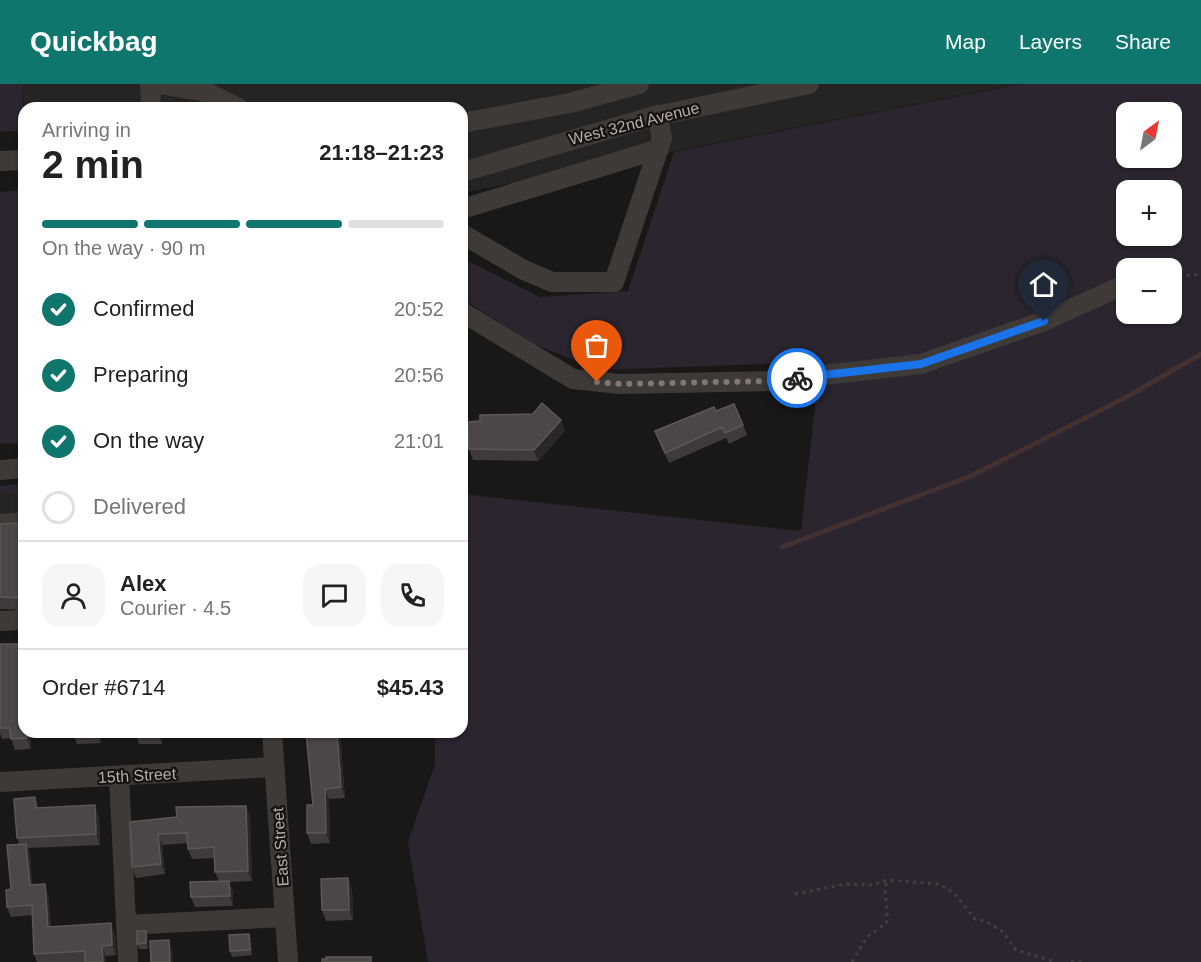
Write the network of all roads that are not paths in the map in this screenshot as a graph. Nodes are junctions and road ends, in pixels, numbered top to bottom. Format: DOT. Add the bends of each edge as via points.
graph roads {
  1 [pos="150,84"];
  2 [pos="160,84"];
  3 [pos="639,84"];
  4 [pos="809,84"];
  5 [pos="151,102"];
  6 [pos="225,102"];
  7 [pos="657,115"];
  8 [pos="468,122"];
  9 [pos="659,149"];
  10 [pos="18,160"];
  11 [pos="0,161"];
  12 [pos="468,170"];
  13 [pos="468,207"];
  14 [pos="468,237"];
  15 [pos="1116,289"];
  16 [pos="468,316"];
  17 [pos="18,468"];
  18 [pos="0,470"];
  19 [pos="18,522"];
  20 [pos="0,524"];
  21 [pos="18,620"];
  22 [pos="0,621"];
  23 [pos="272,738"];
  24 [pos="274,767"];
  25 [pos="119,776"];
  26 [pos="0,782"];
  27 [pos="285,917"];
  28 [pos="126,925"];
  29 [pos="128,962"];
  30 [pos="288,962"];
  1 -- 5 [label="street"];
  2 -- 6 [label="street" via="206,93"];
  3 -- 8 [label="street" via="570,103"];
  4 -- 7 [label="street, West 32nd Avenue"];
  7 -- 9 [label="street" via="662,138"];
  7 -- 12 [label="street, West 32nd Avenue"];
  9 -- 13 [label="street"];
  9 -- 14 [label="street" via="614,282 552,282"];
  10 -- 11 [label="street"];
  15 -- 16 [label="street" via="1044,321 921,364 771,381 620,384 573,379"];
  17 -- 18 [label="street"];
  19 -- 20 [label="street"];
  21 -- 22 [label="street"];
  23 -- 24 [label="street, East Street"];
  24 -- 25 [label="street, 15th Street"];
  24 -- 27 [label="street, East Street"];
  25 -- 26 [label="street, 15th Street"];
  25 -- 28 [label="street"];
  27 -- 28 [label="street"];
  27 -- 30 [label="street, East Street"];
  28 -- 29 [label="street"];
}
